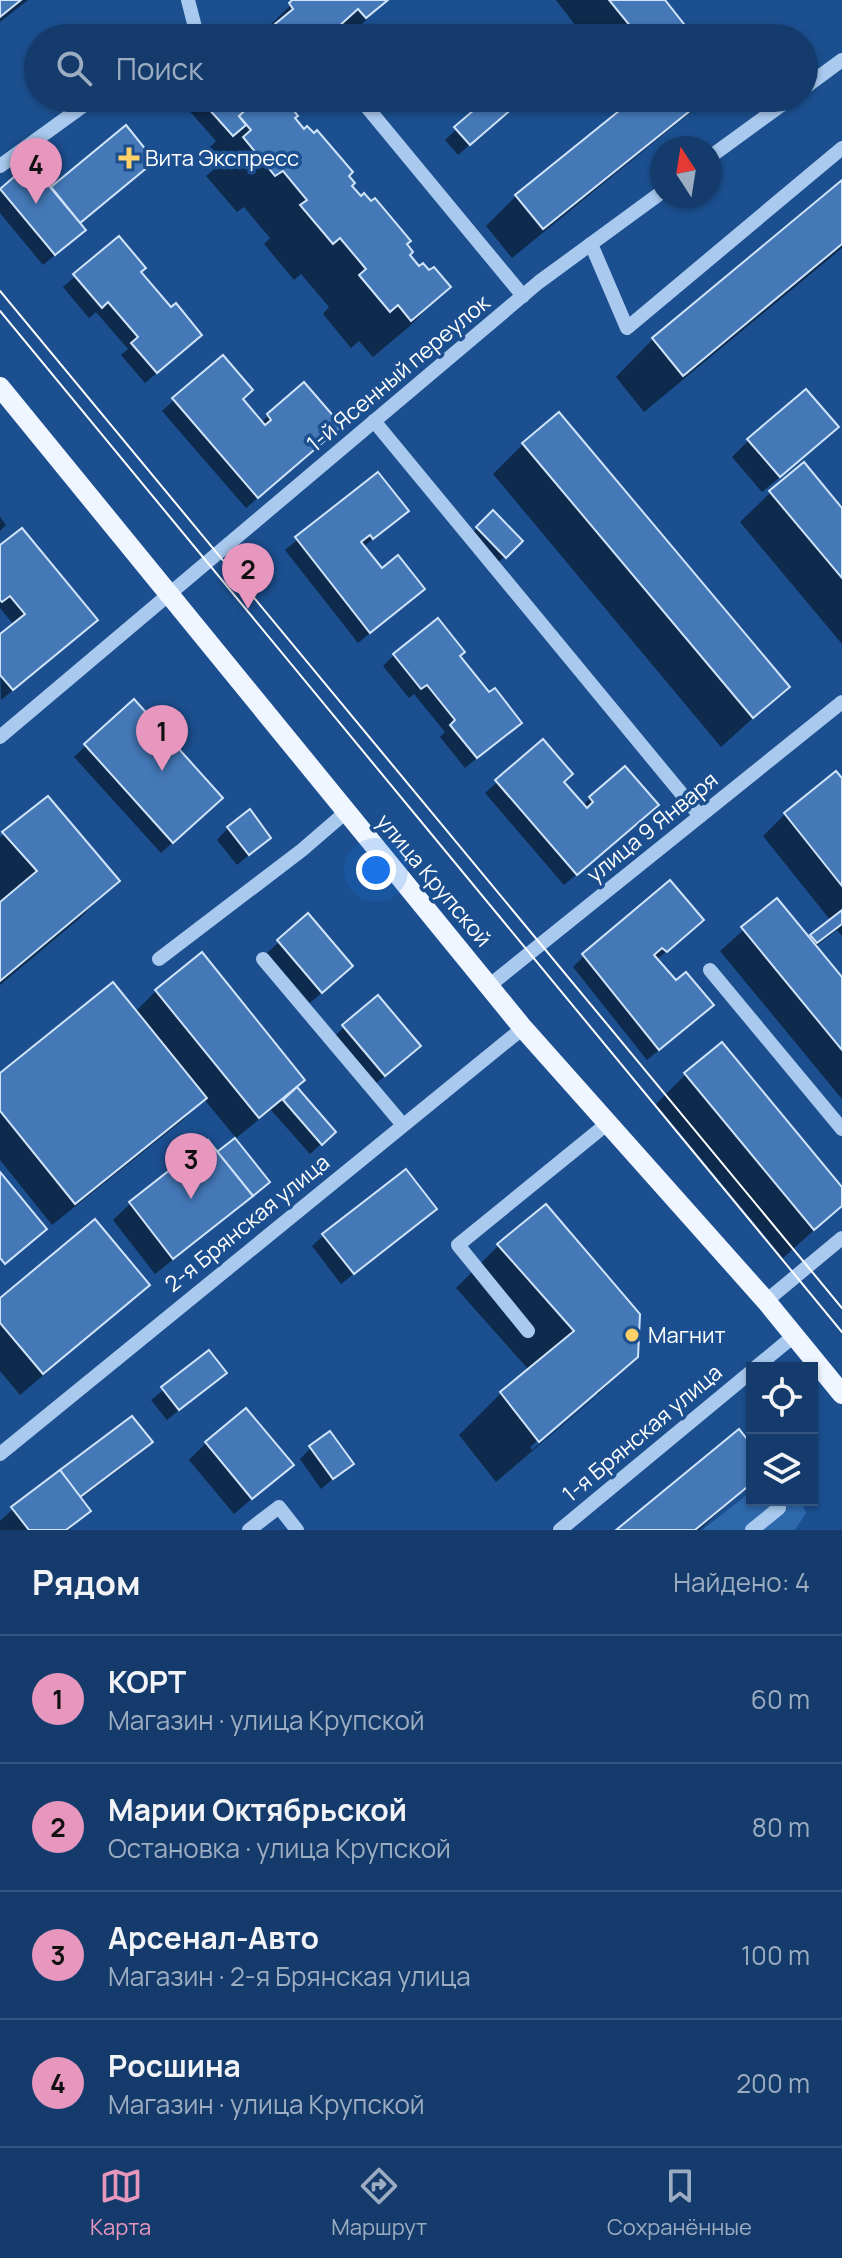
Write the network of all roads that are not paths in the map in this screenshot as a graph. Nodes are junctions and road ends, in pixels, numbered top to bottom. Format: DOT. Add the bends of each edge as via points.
graph roads {
  1 [pos="188,0"];
  2 [pos="194,24"];
  3 [pos="842,60"];
  4 [pos="818,78"];
  5 [pos="75,112"];
  6 [pos="371,112"];
  7 [pos="772,112"];
  8 [pos="722,148"];
  9 [pos="842,148"];
  10 [pos="0,166"];
  11 [pos="650,201"];
  12 [pos="591,244"];
  13 [pos="523,296"];
  14 [pos="0,387"];
  15 [pos="374,421"];
  16 [pos="168,595"];
  17 [pos="842,702"];
  18 [pos="0,737"];
  19 [pos="346,812"];
  20 [pos="700,816"];
  21 [pos="159,959"];
  22 [pos="263,959"];
  23 [pos="710,970"];
  24 [pos="490,985"];
  25 [pos="523,1028"];
  26 [pos="608,1123"];
  27 [pos="403,1125"];
  28 [pos="842,1129"];
  29 [pos="842,1238"];
  30 [pos="766,1301"];
  31 [pos="528,1331"];
  32 [pos="795,1335"];
  33 [pos="762,1362"];
  34 [pos="746,1376"];
  35 [pos="842,1394"];
  36 [pos="0,1454"];
  37 [pos="779,1508"];
  38 [pos="249,1530"];
  39 [pos="297,1530"];
  40 [pos="560,1530"];
  41 [pos="752,1530"];
  1 -- 2 [label="street"];
  3 -- 4 [label="street"];
  5 -- 10 [label="street"];
  6 -- 13 [label="street"];
  7 -- 8 [label="street"];
  9 -- 12 [label="street" via="627,328"];
  11 -- 12 [label="street, 1-й Ясенный переулок"];
  12 -- 13 [label="street, 1-й Ясенный переулок"];
  13 -- 15 [label="street, 1-й Ясенный переулок"];
  14 -- 16 [label="main road, улица Крупской"];
  15 -- 16 [label="street, 1-й Ясенный переулок"];
  15 -- 20 [label="street"];
  16 -- 18 [label="street, 1-й Ясенный переулок"];
  16 -- 19 [label="main road, улица Крупской"];
  17 -- 20 [label="street, улица 9 Января"];
  19 -- 21 [label="street"];
  19 -- 24 [label="main road, улица Крупской"];
  20 -- 24 [label="street, улица 9 Января"];
  22 -- 27 [label="street"];
  23 -- 28 [label="street"];
  24 -- 25 [label="main road, улица Крупской"];
  25 -- 26 [label="main road, улица Крупской"];
  25 -- 27 [label="street, 2-я Брянская улица"];
  26 -- 30 [label="main road, улица Крупской"];
  26 -- 31 [label="street" via="458,1245"];
  27 -- 36 [label="street, 2-я Брянская улица"];
  29 -- 30 [label="street"];
  30 -- 32 [label="main road, улица Крупской"];
  32 -- 33 [label="street, 1-я Брянская улица"];
  32 -- 35 [label="main road, улица Крупской"];
  34 -- 40 [label="street, 1-я Брянская улица"];
  37 -- 41 [label="street"];
  38 -- 39 [label="street" via="279,1507"];
}
